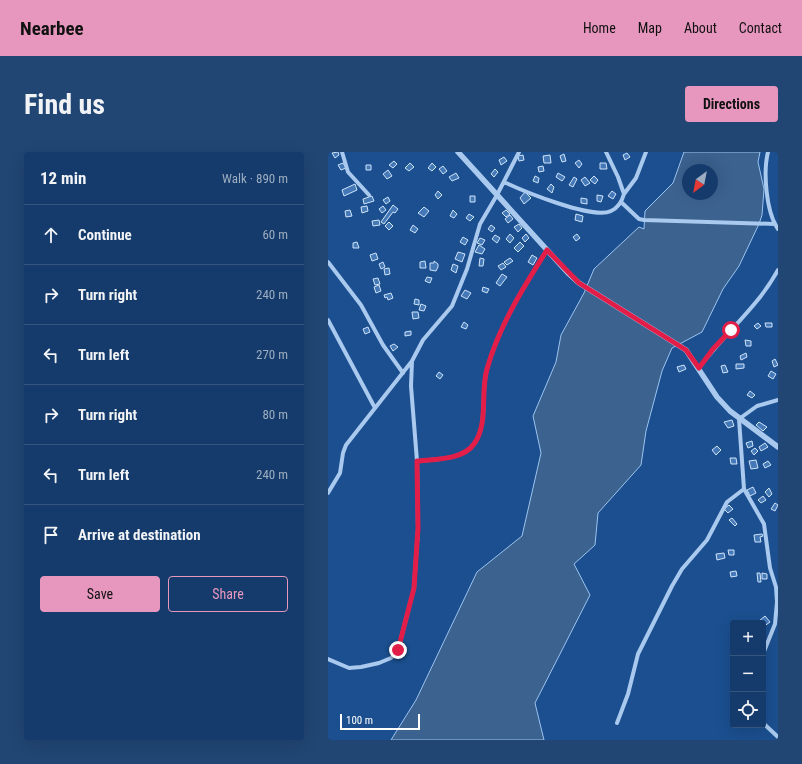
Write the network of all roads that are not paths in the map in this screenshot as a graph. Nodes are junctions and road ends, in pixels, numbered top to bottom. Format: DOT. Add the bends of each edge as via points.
graph roads {
  1 [pos="342,152"];
  2 [pos="458,152"];
  3 [pos="519,152"];
  4 [pos="606,152"];
  5 [pos="646,152"];
  6 [pos="768,152"];
  7 [pos="504,182"];
  8 [pos="624,194"];
  9 [pos="369,195"];
  10 [pos="498,195"];
  11 [pos="621,202"];
  12 [pos="775,224"];
  13 [pos="778,229"];
  14 [pos="547,250"];
  15 [pos="328,262"];
  16 [pos="778,270"];
  17 [pos="328,320"];
  18 [pos="412,361"];
  19 [pos="699,368"];
  20 [pos="403,373"];
  21 [pos="778,400"];
  22 [pos="375,408"];
  23 [pos="739,419"];
  24 [pos="778,447"];
  25 [pos="417,461"];
  26 [pos="744,489"];
  27 [pos="328,493"];
  28 [pos="766,646"];
  29 [pos="328,660"];
  30 [pos="617,723"];
  31 [pos="766,726"];
  32 [pos="778,737"];
  1 -- 9 [label="street" via="348,172"];
  2 -- 10 [label="street"];
  3 -- 7 [label="street"];
  4 -- 8 [label="street"];
  5 -- 8 [label="street" via="636,178"];
  6 -- 12 [label="street" via="765,174"];
  7 -- 10 [label="street"];
  7 -- 11 [label="street" via="554,202 599,212 612,211"];
  8 -- 11 [label="street"];
  10 -- 14 [label="street"];
  10 -- 18 [label="street" via="480,224 467,269 452,306 423,340"];
  11 -- 12 [label="street" via="639,219 644,220"];
  12 -- 13 [label="street"];
  14 -- 19 [label="street" via="579,283 686,350"];
  14 -- 25 [label="street" via="513,304 495,346 486,371 482,422 474,445 456,456"];
  15 -- 20 [label="street" via="361,305"];
  16 -- 19 [label="street" via="758,300"];
  17 -- 22 [label="street"];
  18 -- 20 [label="street"];
  18 -- 25 [label="street" via="411,386"];
  19 -- 23 [label="street" via="717,397"];
  20 -- 22 [label="street"];
  21 -- 23 [label="street" via="757,406"];
  22 -- 27 [label="street" via="346,445 340,473"];
  23 -- 24 [label="street"];
  23 -- 26 [label="street"];
  25 -- 29 [label="street" via="418,522 414,588 398,650 391,658 361,667 349,668"];
  26 -- 28 [label="street" via="764,524 770,568 776,587 775,624"];
  26 -- 30 [label="street" via="727,502 707,540 682,569 672,586 638,654 628,694"];
  31 -- 32 [label="street"];
}
